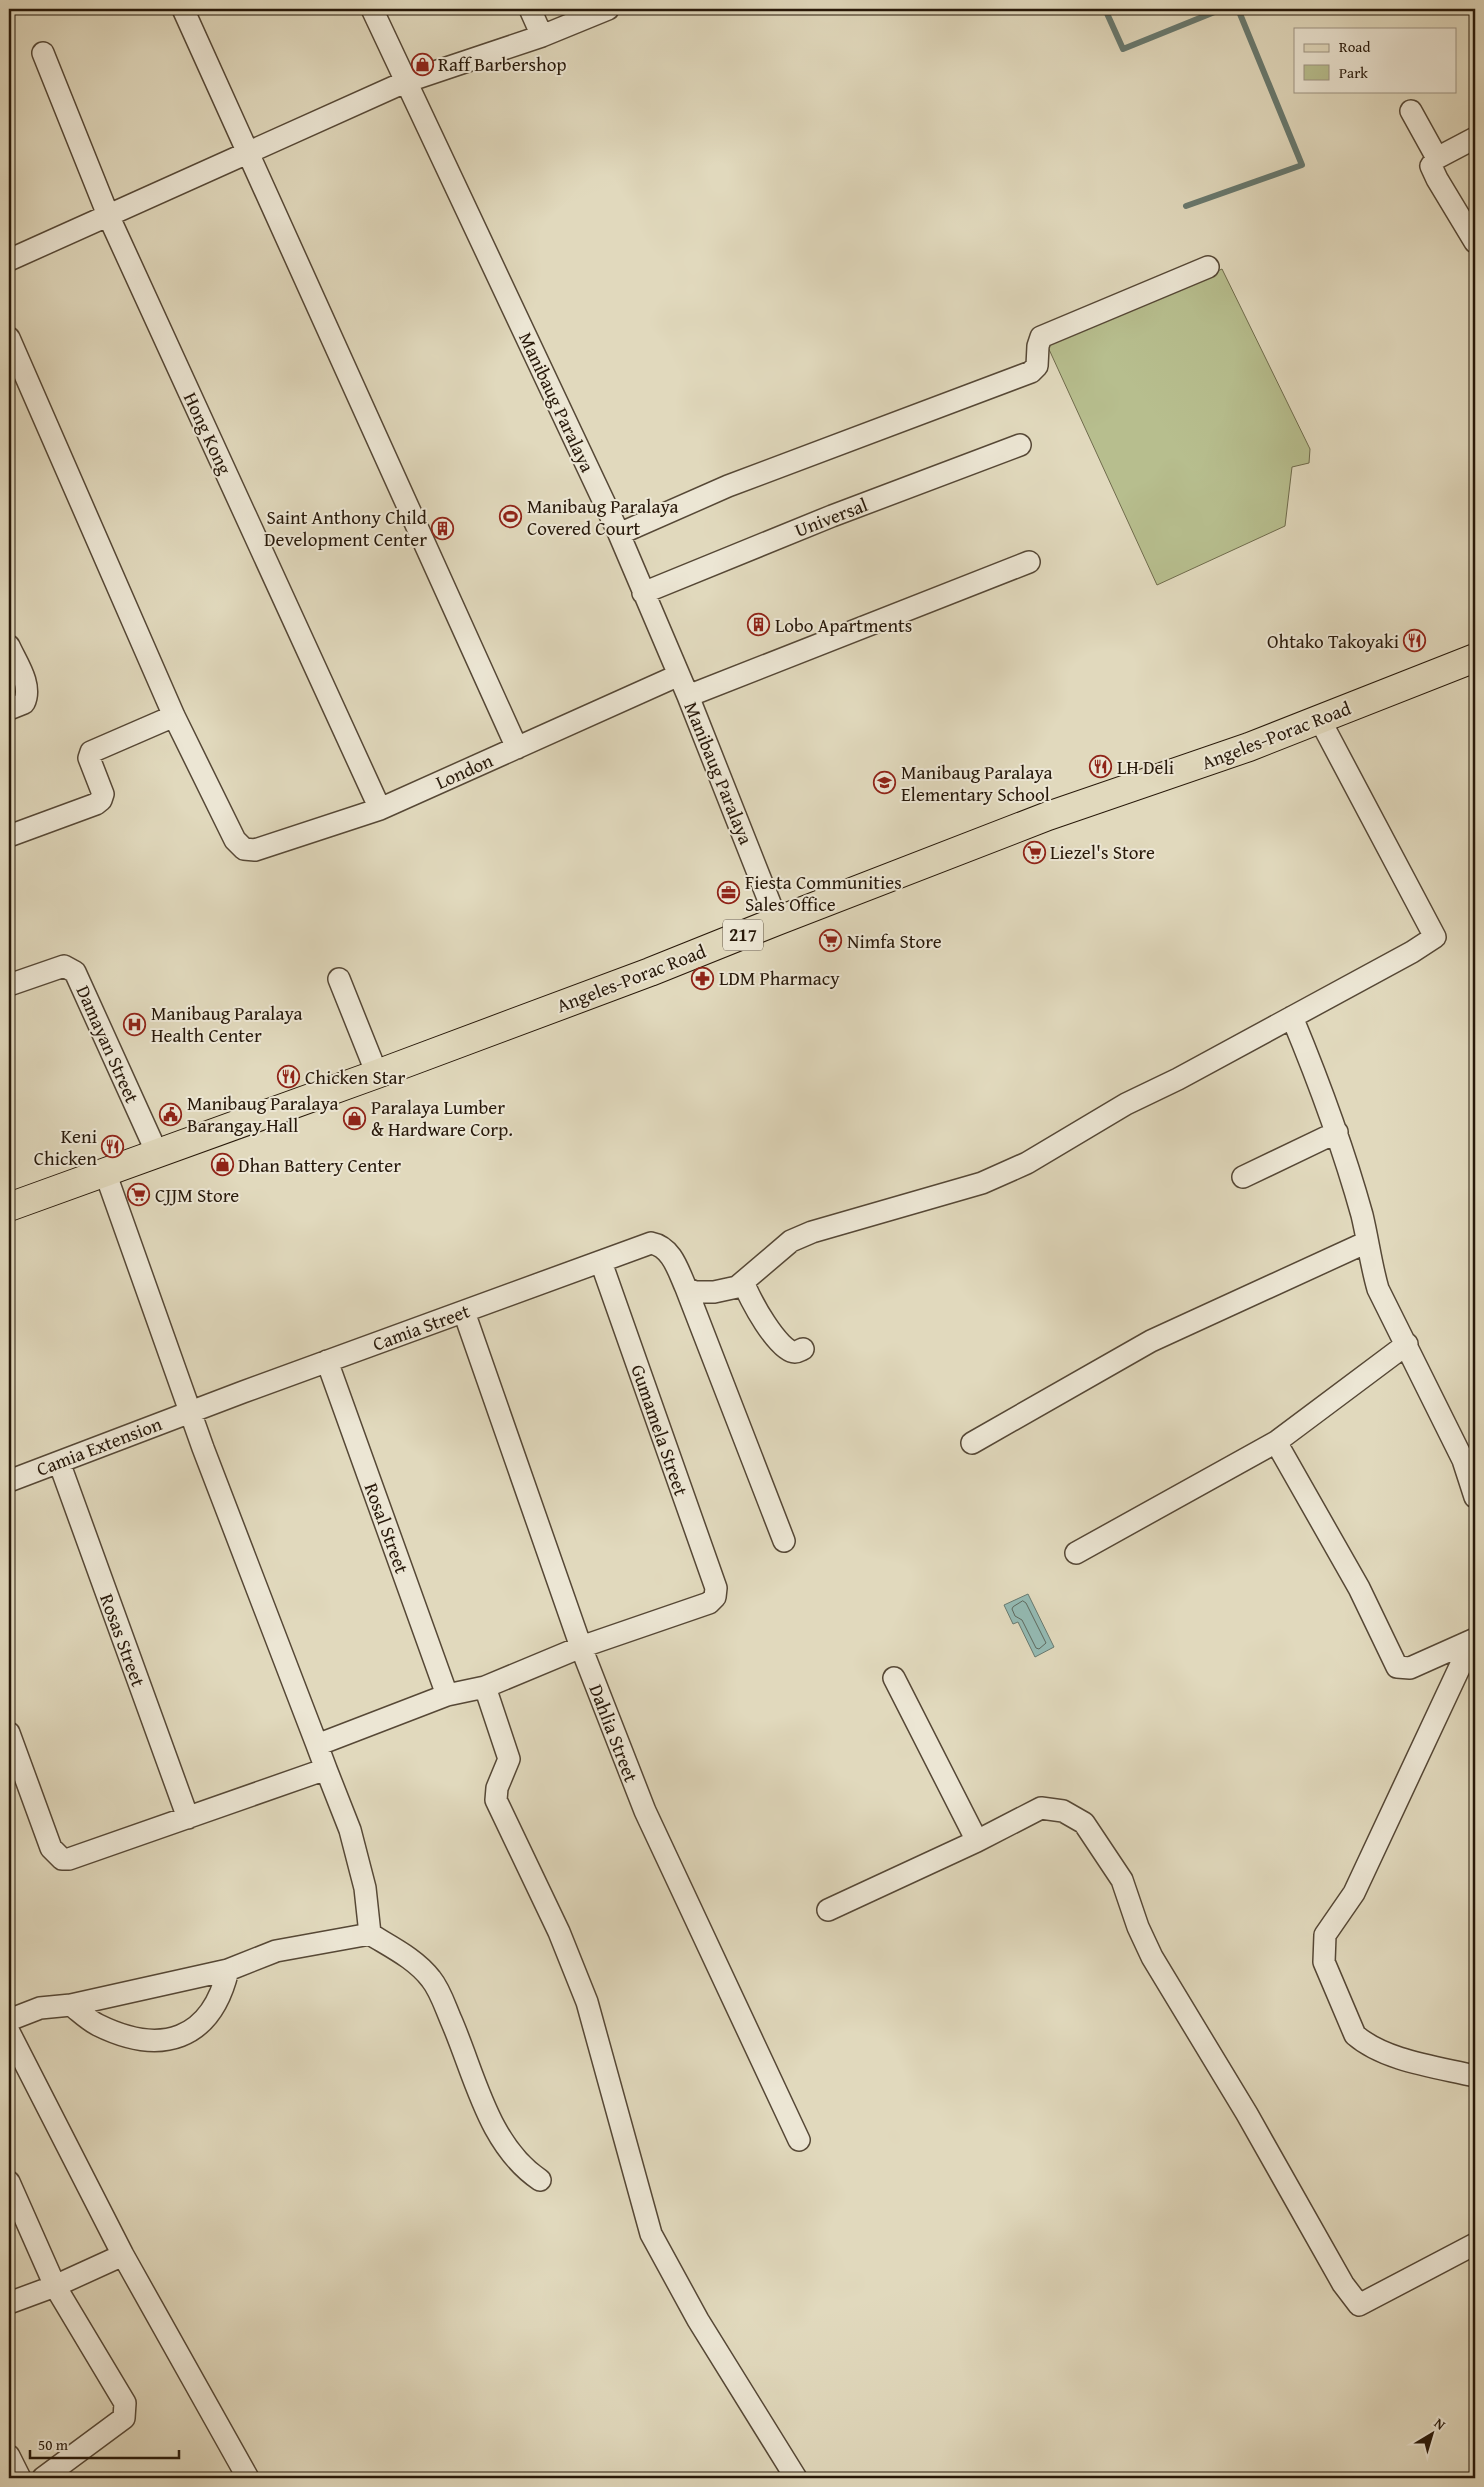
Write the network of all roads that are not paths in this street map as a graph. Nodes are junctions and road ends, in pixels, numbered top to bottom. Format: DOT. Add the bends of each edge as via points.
graph roads {
  1 [pos="183,9"];
  2 [pos="372,9"];
  3 [pos="530,9"];
  4 [pos="608,9"];
  5 [pos="542,36"];
  6 [pos="43,54"];
  7 [pos="405,82"];
  8 [pos="1411,111"];
  9 [pos="1475,138"];
  10 [pos="247,153"];
  11 [pos="1434,162"];
  12 [pos="108,215"];
  13 [pos="1475,242"];
  14 [pos="9,260"];
  15 [pos="1208,267"];
  16 [pos="9,338"];
  17 [pos="1020,446"];
  18 [pos="619,534"];
  19 [pos="1029,562"];
  20 [pos="644,593"];
  21 [pos="9,646"];
  22 [pos="1475,658"];
  23 [pos="679,675"];
  24 [pos="688,696"];
  25 [pos="9,709"];
  26 [pos="174,716"];
  27 [pos="1320,720"];
  28 [pos="516,748"];
  29 [pos="380,809"];
  30 [pos="9,836"];
  31 [pos="777,920"];
  32 [pos="339,979"];
  33 [pos="9,985"];
  34 [pos="1292,1016"];
  35 [pos="377,1074"];
  36 [pos="1337,1132"];
  37 [pos="157,1153"];
  38 [pos="104,1172"];
  39 [pos="1243,1177"];
  40 [pos="9,1207"];
  41 [pos="1367,1242"];
  42 [pos="601,1262"];
  43 [pos="744,1283"];
  44 [pos="686,1288"];
  45 [pos="464,1312"];
  46 [pos="1407,1344"];
  47 [pos="803,1349"];
  48 [pos="326,1361"];
  49 [pos="190,1412"];
  50 [pos="1276,1442"];
  51 [pos="972,1443"];
  52 [pos="59,1462"];
  53 [pos="9,1481"];
  54 [pos="1475,1497"];
  55 [pos="784,1541"];
  56 [pos="1076,1554"];
  57 [pos="1474,1640"];
  58 [pos="580,1647"];
  59 [pos="894,1678"];
  60 [pos="485,1687"];
  61 [pos="446,1696"];
  62 [pos="9,1734"];
  63 [pos="317,1744"];
  64 [pos="326,1769"];
  65 [pos="188,1818"];
  66 [pos="977,1841"];
  67 [pos="828,1910"];
  68 [pos="370,1934"];
  69 [pos="228,1970"];
  70 [pos="70,2005"];
  71 [pos="9,2020"];
  72 [pos="9,2032"];
  73 [pos="1475,2076"];
  74 [pos="799,2140"];
  75 [pos="540,2180"];
  76 [pos="9,2182"];
  77 [pos="1475,2244"];
  78 [pos="123,2255"];
  79 [pos="55,2286"];
  80 [pos="9,2303"];
  81 [pos="9,2456"];
  82 [pos="20,2478"];
  83 [pos="43,2478"];
  84 [pos="248,2478"];
  85 [pos="796,2478"];
  1 -- 10 [label="street"];
  2 -- 7 [label="street, Manibaug Paralaya"];
  3 -- 5 [label="street"];
  4 -- 5 [label="street"];
  5 -- 7 [label="street"];
  6 -- 12 [label="street, Hong Kong"];
  7 -- 10 [label="street"];
  7 -- 18 [label="street, Manibaug Paralaya"];
  8 -- 11 [label="street"];
  9 -- 11 [label="street"];
  10 -- 12 [label="street"];
  10 -- 28 [label="street"];
  11 -- 13 [label="street" via="1437,179"];
  12 -- 14 [label="street"];
  12 -- 29 [label="street, Hong Kong"];
  15 -- 18 [label="street" via="1041,337 1037,366 1031,372 728,486"];
  16 -- 26 [label="street"];
  17 -- 20 [label="street, Universal" via="832,516"];
  18 -- 20 [label="street, Manibaug Paralaya"];
  19 -- 24 [label="street"];
  20 -- 23 [label="street, Manibaug Paralaya"];
  21 -- 25 [label="street" via="27,691 24,703"];
  22 -- 27 [label="main road, Angeles-Porac Road / 217"];
  23 -- 24 [label="street, Manibaug Paralaya"];
  23 -- 28 [label="street, London"];
  24 -- 31 [label="street, Manibaug Paralaya"];
  26 -- 29 [label="street, London" via="235,840 244,848 255,850"];
  26 -- 30 [label="street" via="90,752 89,758 103,794 96,804"];
  27 -- 31 [label="main road, Angeles-Porac Road / 217" via="1048,816"];
  27 -- 34 [label="street" via="1435,937"];
  28 -- 29 [label="street, London"];
  31 -- 35 [label="main road, Angeles-Porac Road / 217" via="650,972"];
  32 -- 35 [label="street"];
  33 -- 37 [label="street, Damayan Street" via="64,966 76,972"];
  34 -- 36 [label="street"];
  34 -- 43 [label="street" via="1178,1080 1126,1104 1027,1162 982,1183 791,1240"];
  35 -- 37 [label="main road, Angeles-Porac Road / 217"];
  36 -- 39 [label="street"];
  36 -- 41 [label="street"];
  37 -- 38 [label="main road, Angeles-Porac Road / 217"];
  38 -- 40 [label="main road, Angeles-Porac Road / 217"];
  38 -- 49 [label="street"];
  41 -- 46 [label="street" via="1378,1290"];
  41 -- 51 [label="street" via="1151,1341"];
  42 -- 44 [label="street, Camia Street" via="651,1243 662,1245 669,1252"];
  42 -- 45 [label="street, Camia Street"];
  42 -- 58 [label="street, Gumamela Street" via="716,1588 715,1597 709,1603"];
  43 -- 44 [label="street" via="714,1292 695,1292"];
  43 -- 47 [label="street" via="750,1299 777,1340 790,1351"];
  44 -- 55 [label="street"];
  45 -- 48 [label="street, Camia Street"];
  45 -- 58 [label="street, Dahlia Street"];
  46 -- 50 [label="street"];
  46 -- 54 [label="street" via="1463,1460"];
  48 -- 49 [label="street, Camia Street"];
  48 -- 61 [label="street, Rosal Street"];
  49 -- 52 [label="street, Camia Extension"];
  49 -- 63 [label="street"];
  50 -- 56 [label="street"];
  50 -- 57 [label="street" via="1358,1588 1397,1667 1410,1668"];
  52 -- 53 [label="street, Camia Extension"];
  52 -- 65 [label="street, Rosas Street"];
  57 -- 73 [label="street" via="1354,1893 1325,1936 1324,1962 1355,2035 1364,2043 1379,2052"];
  58 -- 60 [label="street"];
  58 -- 74 [label="street, Dahlia Street" via="645,1811"];
  59 -- 66 [label="street"];
  60 -- 61 [label="street"];
  60 -- 85 [label="street" via="510,1759 497,1788 496,1800 559,1932 587,2002 651,2234 698,2320"];
  61 -- 63 [label="street"];
  62 -- 65 [label="street" via="30,1795 56,1854 62,1859 78,1857"];
  63 -- 64 [label="street"];
  64 -- 65 [label="street"];
  64 -- 68 [label="street" via="350,1830 365,1888"];
  66 -- 67 [label="street"];
  66 -- 77 [label="street" via="1041,1808 1063,1811 1084,1823 1122,1880 1152,1957 1230,2084 1343,2284 1359,2305"];
  68 -- 69 [label="street" via="276,1951"];
  68 -- 75 [label="street" via="415,1962 432,1979 494,2128 516,2162"];
  69 -- 70 [label="street"];
  69 -- 70 [label="street" via="212,2009 180,2037 144,2042 97,2025"];
  70 -- 71 [label="street" via="40,2008"];
  72 -- 78 [label="street"];
  76 -- 79 [label="street"];
  78 -- 79 [label="street"];
  78 -- 84 [label="street"];
  79 -- 80 [label="street"];
  79 -- 83 [label="street" via="126,2411 124,2418 112,2428"];
  81 -- 82 [label="street"];
}
